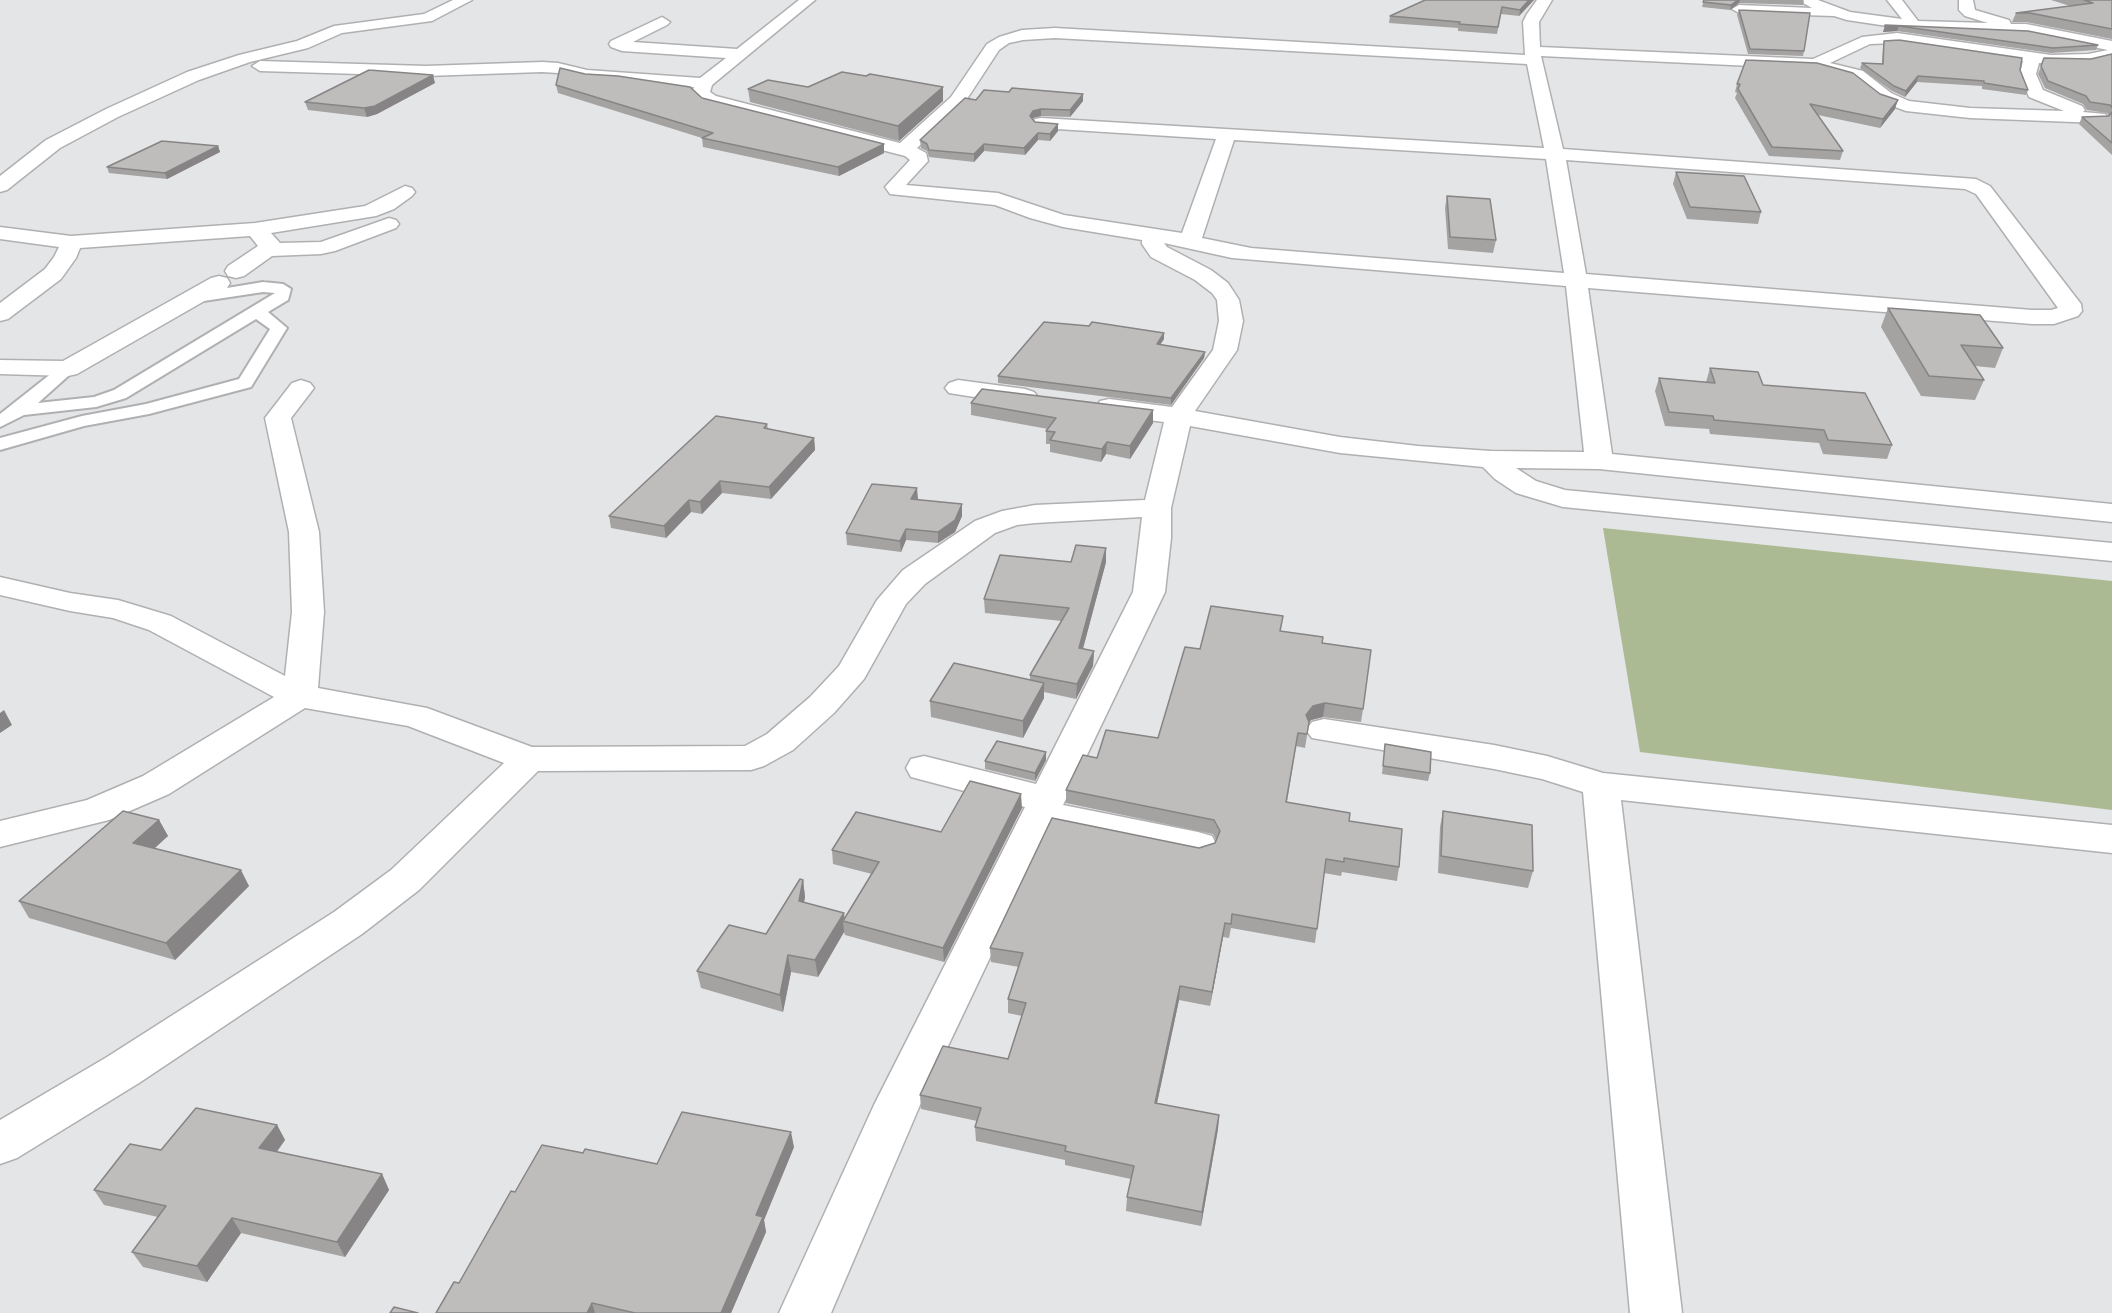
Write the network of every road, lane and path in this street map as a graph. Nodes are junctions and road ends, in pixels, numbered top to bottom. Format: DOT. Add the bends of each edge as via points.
graph roads {
  1 [pos="443,0"];
  2 [pos="465,0"];
  3 [pos="808,0"];
  4 [pos="1805,0"];
  5 [pos="1894,0"];
  6 [pos="1966,0"];
  7 [pos="1539,2"];
  8 [pos="395,7"];
  9 [pos="1739,9"];
  10 [pos="1840,14"];
  11 [pos="662,22"];
  12 [pos="398,23"];
  13 [pos="339,29"];
  14 [pos="2026,29"];
  15 [pos="1918,33"];
  16 [pos="2112,45"];
  17 [pos="741,54"];
  18 [pos="2112,54"];
  19 [pos="1533,56"];
  20 [pos="2032,58"];
  21 [pos="1815,64"];
  22 [pos="225,65"];
  23 [pos="384,70"];
  24 [pos="704,83"];
  25 [pos="347,87"];
  26 [pos="2105,119"];
  27 [pos="1041,123"];
  28 [pos="1226,136"];
  29 [pos="905,149"];
  30 [pos="1555,154"];
  31 [pos="0,186"];
  32 [pos="405,192"];
  33 [pos="392,223"];
  34 [pos="255,229"];
  35 [pos="0,233"];
  36 [pos="1154,236"];
  37 [pos="1190,241"];
  38 [pos="71,242"];
  39 [pos="267,250"];
  40 [pos="1576,280"];
  41 [pos="197,297"];
  42 [pos="257,312"];
  43 [pos="0,314"];
  44 [pos="0,368"];
  45 [pos="68,369"];
  46 [pos="301,388"];
  47 [pos="958,388"];
  48 [pos="1051,400"];
  49 [pos="1086,404"];
  50 [pos="19,410"];
  51 [pos="1179,416"];
  52 [pos="0,422"];
  53 [pos="0,444"];
  54 [pos="1491,459"];
  55 [pos="1599,461"];
  56 [pos="1157,508"];
  57 [pos="2112,513"];
  58 [pos="2112,552"];
  59 [pos="0,586"];
  60 [pos="300,696"];
  61 [pos="1324,730"];
  62 [pos="529,759"];
  63 [pos="924,768"];
  64 [pos="1601,785"];
  65 [pos="1043,807"];
  66 [pos="0,834"];
  67 [pos="2112,839"];
  68 [pos="1197,846"];
  69 [pos="0,1144"];
  70 [pos="805,1313"];
  71 [pos="1656,1313"];
  1 -- 12 [label="street"];
  2 -- 12 [label="street" via="436,15"];
  3 -- 17 [label="street"];
  4 -- 10 [label="street"];
  5 -- 15 [label="street"];
  6 -- 14 [label="street" via="1970,13"];
  7 -- 19 [label="street" via="1531,22"];
  8 -- 13 [label="street"];
  9 -- 10 [label="street"];
  10 -- 15 [label="street"];
  11 -- 17 [label="street" via="617,44"];
  12 -- 13 [label="street"];
  13 -- 22 [label="street" via="302,45"];
  14 -- 15 [label="street"];
  14 -- 16 [label="street"];
  15 -- 20 [label="street"];
  15 -- 21 [label="street" via="1867,40"];
  17 -- 24 [label="street"];
  18 -- 20 [label="street" via="2070,61"];
  19 -- 21 [label="street"];
  19 -- 29 [label="street" via="1055,33 1022,35 993,47 957,101"];
  19 -- 30 [label="street"];
  20 -- 26 [label="street" via="2028,74 2035,93"];
  21 -- 26 [label="street" via="1857,75 1885,97 1906,106"];
  22 -- 23 [label="street"];
  22 -- 31 [label="street" via="112,113 53,144"];
  23 -- 24 [label="street" via="542,67 586,75"];
  23 -- 25 [label="street"];
  24 -- 29 [label="street" via="701,93 710,100"];
  27 -- 28 [label="street"];
  28 -- 30 [label="street"];
  28 -- 37 [label="street"];
  29 -- 36 [label="street" via="919,160 898,182 897,190 998,199 1056,219"];
  30 -- 40 [label="street"];
  30 -- 40 [label="street" via="1969,183 1983,190 2069,304 2070,311 2054,317 2032,317"];
  32 -- 34 [label="street" via="369,212"];
  33 -- 39 [label="street" via="335,245"];
  34 -- 38 [label="street"];
  34 -- 39 [label="street" via="270,244"];
  35 -- 38 [label="street"];
  36 -- 37 [label="street"];
  36 -- 51 [label="street" via="1153,244 1159,252 1220,288 1228,300 1231,321 1226,350"];
  37 -- 40 [label="street" via="1251,254"];
  38 -- 43 [label="street" via="53,274"];
  39 -- 41 [label="street"];
  40 -- 55 [label="street"];
  41 -- 42 [label="lane" via="263,287 283,290 282,297"];
  41 -- 45 [label="street"];
  42 -- 50 [label="lane" via="120,394 96,402"];
  42 -- 53 [label="lane" via="279,328 245,384"];
  44 -- 45 [label="street"];
  45 -- 50 [label="lane"];
  46 -- 60 [label="street" via="278,418 304,532 308,612"];
  47 -- 48 [label="street"];
  49 -- 51 [label="street"];
  50 -- 52 [label="lane"];
  51 -- 54 [label="street" via="1340,445"];
  51 -- 56 [label="street"];
  54 -- 55 [label="street"];
  54 -- 58 [label="street" via="1526,487 1563,498"];
  55 -- 57 [label="street"];
  56 -- 62 [label="street" via="1035,514 985,527 914,577 893,600 852,672 780,742 751,758"];
  56 -- 65 [label="street" via="1149,592"];
  59 -- 60 [label="street" via="118,609 160,623"];
  60 -- 62 [label="street" via="415,716"];
  60 -- 66 [label="street" via="156,785 96,811"];
  61 -- 64 [label="street" via="1494,757"];
  62 -- 69 [label="street" via="405,880 348,923 123,1070"];
  63 -- 65 [label="street"];
  64 -- 67 [label="street"];
  64 -- 71 [label="street"];
  65 -- 68 [label="street"];
  65 -- 70 [label="street" via="897,1105"];
}
